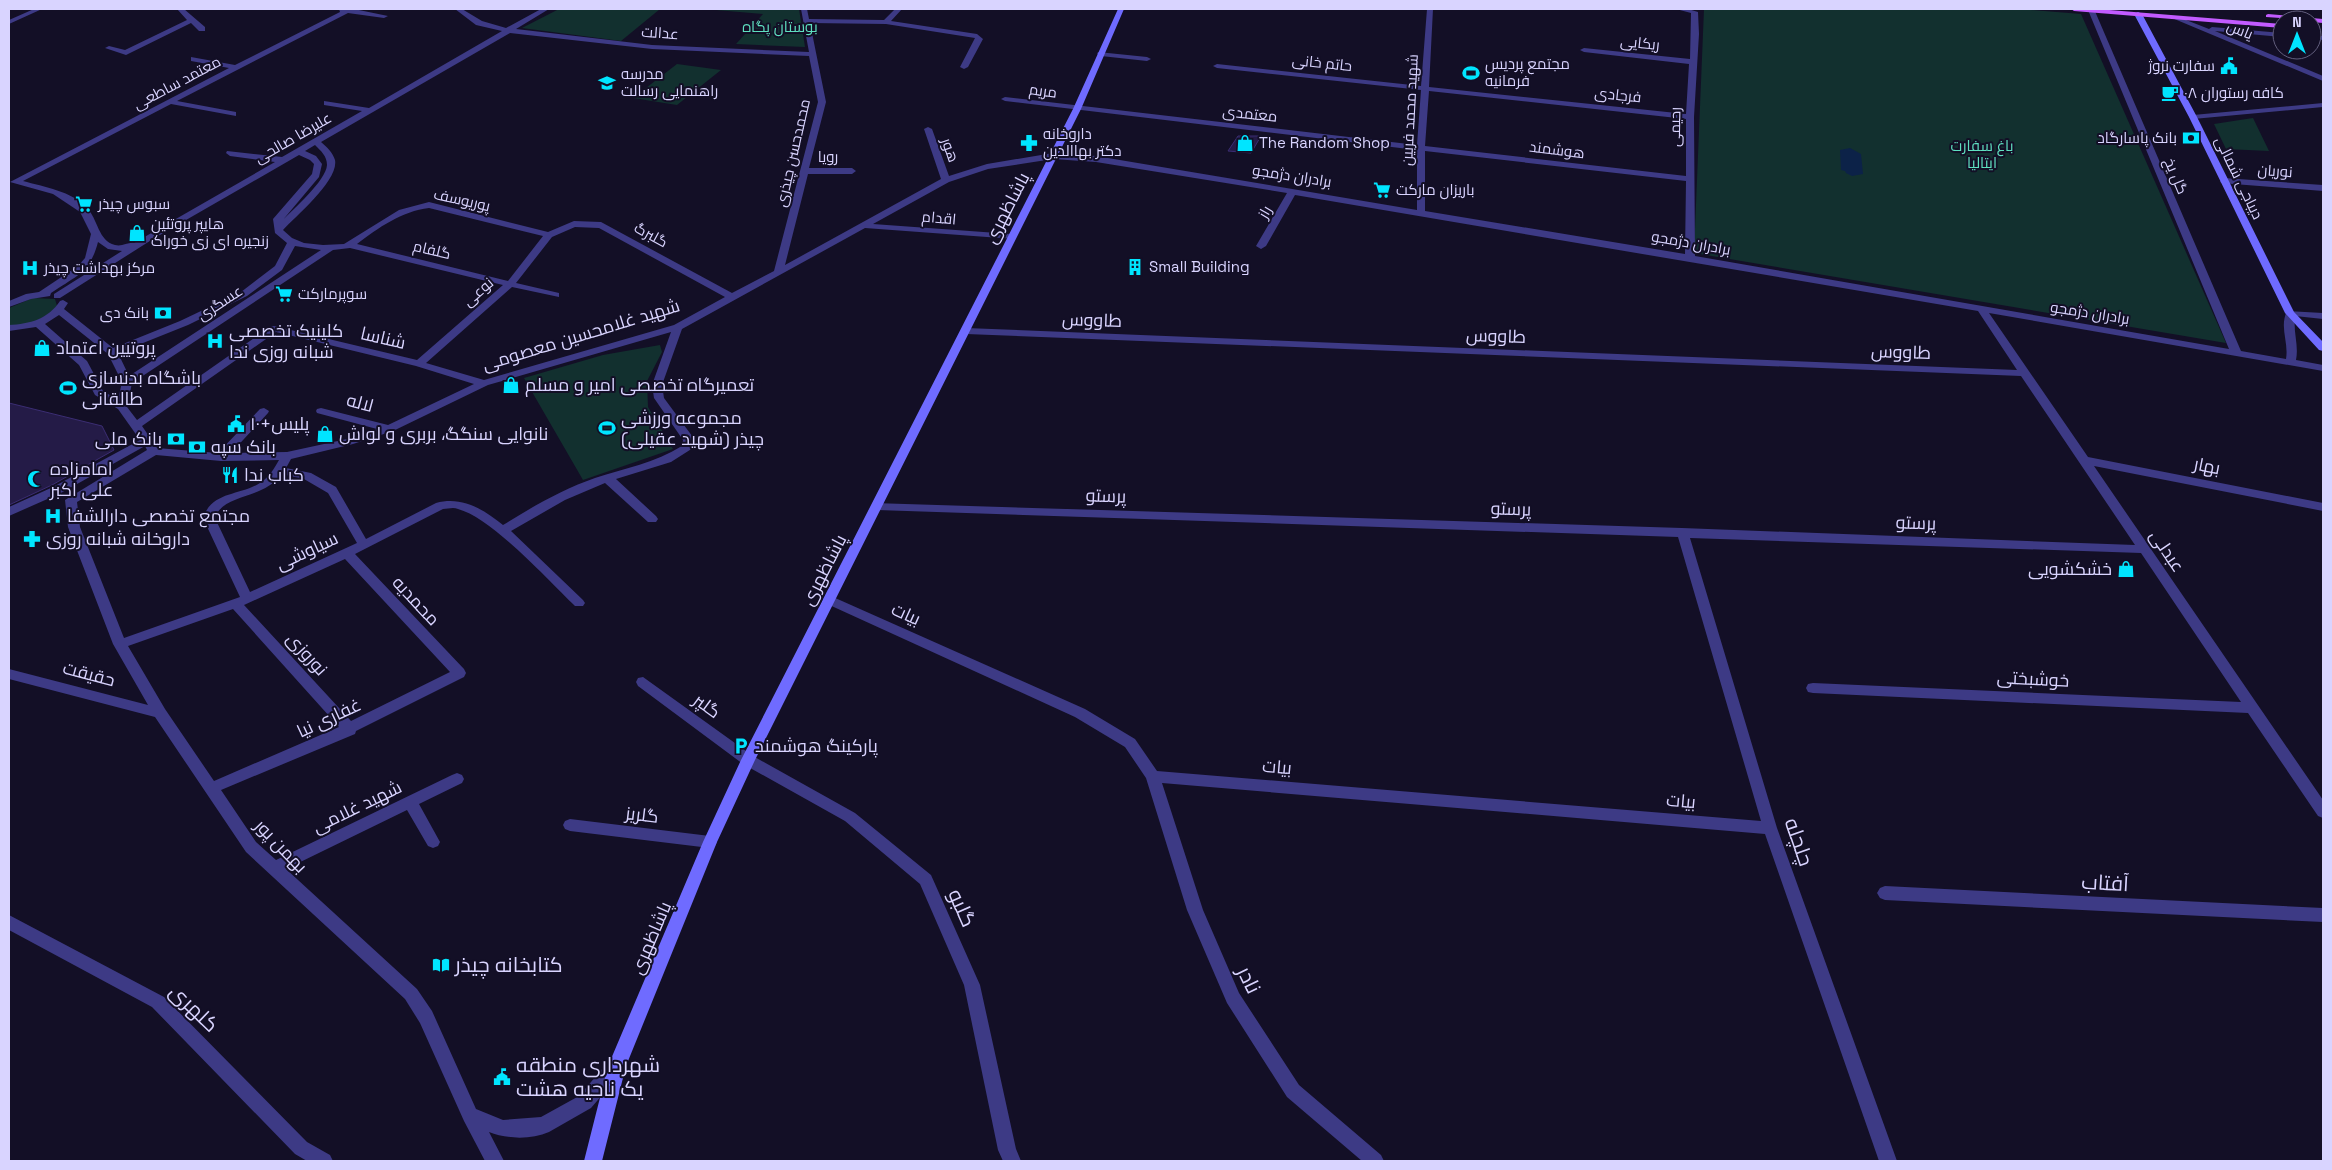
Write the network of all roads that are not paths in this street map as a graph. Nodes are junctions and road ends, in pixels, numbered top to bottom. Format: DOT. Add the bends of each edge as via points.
graph roads {
  1 [pos="39,9"];
  2 [pos="180,9"];
  3 [pos="333,9"];
  4 [pos="458,9"];
  5 [pos="546,9"];
  6 [pos="804,9"];
  7 [pos="899,9"];
  8 [pos="1121,9"];
  9 [pos="1430,9"];
  10 [pos="1679,9"];
  11 [pos="2074,9"];
  12 [pos="2171,9"];
  13 [pos="349,10"];
  14 [pos="2090,10"];
  15 [pos="2138,14"];
  16 [pos="384,16"];
  17 [pos="2174,17"];
  18 [pos="192,20"];
  19 [pos="807,21"];
  20 [pos="2323,21"];
  21 [pos="9,22"];
  22 [pos="886,22"];
  23 [pos="2272,25"];
  24 [pos="2199,28"];
  25 [pos="202,30"];
  26 [pos="506,30"];
  27 [pos="2272,34"];
  28 [pos="108,48"];
  29 [pos="1584,50"];
  30 [pos="813,54"];
  31 [pos="1101,54"];
  32 [pos="1148,58"];
  33 [pos="194,59"];
  34 [pos="1693,62"];
  35 [pos="1216,66"];
  36 [pos="235,67"];
  37 [pos="964,67"];
  38 [pos="2323,79"];
  39 [pos="1424,88"];
  40 [pos="1005,100"];
  41 [pos="171,102"];
  42 [pos="327,103"];
  43 [pos="2323,105"];
  44 [pos="1077,109"];
  45 [pos="368,110"];
  46 [pos="233,114"];
  47 [pos="1690,117"];
  48 [pos="2193,117"];
  49 [pos="928,129"];
  50 [pos="315,141"];
  51 [pos="1421,147"];
  52 [pos="298,151"];
  53 [pos="230,153"];
  54 [pos="1053,156"];
  55 [pos="282,160"];
  56 [pos="804,171"];
  57 [pos="852,171"];
  58 [pos="1690,179"];
  59 [pos="946,180"];
  60 [pos="12,181"];
  61 [pos="2224,181"];
  62 [pos="2323,188"];
  63 [pos="1292,192"];
  64 [pos="1421,213"];
  65 [pos="866,226"];
  66 [pos="278,230"];
  67 [pos="96,234"];
  68 [pos="549,235"];
  69 [pos="150,237"];
  70 [pos="1011,237"];
  71 [pos="292,242"];
  72 [pos="348,245"];
  73 [pos="1261,246"];
  74 [pos="329,249"];
  75 [pos="1690,258"];
  76 [pos="778,273"];
  77 [pos="510,284"];
  78 [pos="41,295"];
  79 [pos="556,295"];
  80 [pos="57,296"];
  81 [pos="733,298"];
  82 [pos="9,304"];
  83 [pos="59,310"];
  84 [pos="1982,310"];
  85 [pos="2290,313"];
  86 [pos="2323,316"];
  87 [pos="38,323"];
  88 [pos="678,327"];
  89 [pos="9,328"];
  90 [pos="966,331"];
  91 [pos="2323,348"];
  92 [pos="112,352"];
  93 [pos="2236,352"];
  94 [pos="2291,362"];
  95 [pos="419,364"];
  96 [pos="2323,368"];
  97 [pos="2025,373"];
  98 [pos="127,382"];
  99 [pos="484,383"];
  100 [pos="122,407"];
  101 [pos="264,411"];
  102 [pos="321,411"];
  103 [pos="135,426"];
  104 [pos="389,429"];
  105 [pos="146,441"];
  106 [pos="154,452"];
  107 [pos="287,456"];
  108 [pos="221,457"];
  109 [pos="2084,460"];
  110 [pos="278,470"];
  111 [pos="607,478"];
  112 [pos="57,490"];
  113 [pos="71,500"];
  114 [pos="876,506"];
  115 [pos="2323,506"];
  116 [pos="9,512"];
  117 [pos="652,519"];
  118 [pos="502,530"];
  119 [pos="1682,532"];
  120 [pos="364,545"];
  121 [pos="2144,549"];
  122 [pos="347,553"];
  123 [pos="829,600"];
  124 [pos="241,601"];
  125 [pos="579,603"];
  126 [pos="120,644"];
  127 [pos="459,673"];
  128 [pos="9,674"];
  129 [pos="643,682"];
  130 [pos="1813,688"];
  131 [pos="2252,708"];
  132 [pos="160,713"];
  133 [pos="350,730"];
  134 [pos="748,760"];
  135 [pos="1153,776"];
  136 [pos="457,779"];
  137 [pos="211,788"];
  138 [pos="410,803"];
  139 [pos="2323,812"];
  140 [pos="570,825"];
  141 [pos="1770,828"];
  142 [pos="433,842"];
  143 [pos="710,842"];
  144 [pos="274,868"];
  145 [pos="1885,893"];
  146 [pos="2323,914"];
  147 [pos="9,922"];
  148 [pos="617,1066"];
  149 [pos="470,1115"];
  150 [pos="324,1161"];
  151 [pos="495,1161"];
  152 [pos="593,1161"];
  153 [pos="1012,1161"];
  154 [pos="1375,1161"];
  155 [pos="1891,1161"];
  1 -- 21 [label="street"];
  2 -- 18 [label="street"];
  3 -- 13 [label="street"];
  4 -- 26 [label="street, عدالت" via="479,23"];
  5 -- 26 [label="street, علیرضا صالحی"];
  6 -- 19 [label="street, محمدحسن چیذری"];
  7 -- 22 [label="street"];
  8 -- 31 [label="main road, پاشاظهری"];
  9 -- 39 [label="street, شهید محمد فربین"];
  10 -- 34 [label="street, رحیمی" via="1694,12"];
  11 -- 14 [label="main road"];
  12 -- 20 [label="main road"];
  13 -- 16 [label="street"];
  13 -- 36 [label="street, معتمد ساطعی"];
  14 -- 15 [label="main road"];
  14 -- 93 [label="street, گل یخ"];
  15 -- 17 [label="main road"];
  15 -- 48 [label="main road, دیباجی شمالی"];
  17 -- 23 [label="main road"];
  17 -- 24 [label="street, یاس"];
  18 -- 25 [label="street"];
  18 -- 28 [label="street" via="126,53"];
  19 -- 22 [label="street"];
  19 -- 30 [label="street, محمدحسن چیذری"];
  22 -- 37 [label="street" via="977,36 979,39"];
  24 -- 27 [label="street"];
  24 -- 38 [label="street, یاس"];
  26 -- 30 [label="street, عدالت" via="652,48"];
  26 -- 45 [label="street, علیرضا صالحی"];
  29 -- 34 [label="street, ریکایی"];
  30 -- 56 [label="street, محمدحسن چیذری" via="822,102"];
  31 -- 32 [label="street"];
  31 -- 44 [label="main road, پاشاظهری"];
  33 -- 36 [label="street"];
  34 -- 47 [label="street, رحیمی"];
  35 -- 39 [label="street, حاتم خانی"];
  36 -- 41 [label="street, معتمد ساطعی"];
  39 -- 47 [label="street, فرجادی"];
  39 -- 51 [label="street, شهید محمد فربین"];
  40 -- 44 [label="street, مریم"];
  41 -- 46 [label="street"];
  41 -- 60 [label="street, معتمد ساطعی"];
  42 -- 45 [label="street"];
  43 -- 48 [label="street"];
  44 -- 51 [label="street, معتمدی"];
  44 -- 54 [label="main road, پاشاظهری"];
  45 -- 50 [label="street, علیرضا صالحی"];
  47 -- 58 [label="street, رحیمی"];
  48 -- 61 [label="main road, دیباجی شمالی"];
  49 -- 59 [label="street, هور"];
  50 -- 52 [label="street, علیرضا صالحی"];
  50 -- 66 [label="street" via="330,154 332,168"];
  51 -- 58 [label="street, هوشمند"];
  51 -- 64 [label="street, شهید محمد فربین"];
  52 -- 55 [label="street, علیرضا صالحی"];
  52 -- 66 [label="street" via="318,164 316,175 277,219"];
  53 -- 55 [label="street"];
  54 -- 59 [label="street, شهید غلامحسین معصومی" via="988,167"];
  54 -- 63 [label="street, برادران دژمجو" via="1096,159"];
  54 -- 70 [label="main road, پاشاظهری"];
  55 -- 69 [label="street, علیرضا صالحی"];
  56 -- 57 [label="street, رویا"];
  56 -- 76 [label="street, محمدحسن چیذری"];
  58 -- 75 [label="street, رحیمی"];
  59 -- 65 [label="street, شهید غلامحسین معصومی"];
  60 -- 67 [label="street" via="56,192 84,210"];
  61 -- 62 [label="street, نوریان"];
  61 -- 85 [label="main road, دیباجی شمالی"];
  63 -- 64 [label="street, برادران دژمجو"];
  63 -- 73 [label="street, راز"];
  64 -- 75 [label="street, برادران دژمجو"];
  65 -- 70 [label="street, اقدام"];
  65 -- 76 [label="street, شهید غلامحسین معصومی"];
  66 -- 71 [label="street, عسگری"];
  67 -- 69 [label="street" via="108,247 116,249"];
  67 -- 78 [label="street" via="89,259 81,268"];
  68 -- 72 [label="street, پوریوسف" via="429,205 402,210"];
  68 -- 77 [label="street, نوعی"];
  68 -- 81 [label="street, گلبرگ" via="574,224 601,224"];
  69 -- 80 [label="street, علیرضا صالحی"];
  70 -- 90 [label="main road, پاشاظهری"];
  71 -- 74 [label="street, عسگری"];
  71 -- 92 [label="street, عسگری" via="279,268 244,294"];
  72 -- 74 [label="street, عسگری"];
  72 -- 77 [label="street, گلفام"];
  74 -- 98 [label="street, عسگری"];
  75 -- 84 [label="street, برادران دژمجو"];
  76 -- 81 [label="street, شهید غلامحسین معصومی"];
  77 -- 79 [label="street, گلفام"];
  77 -- 95 [label="street, نوعی"];
  78 -- 80 [label="street"];
  78 -- 82 [label="street"];
  80 -- 83 [label="street" via="63,302"];
  81 -- 88 [label="street, شهید غلامحسین معصومی"];
  83 -- 87 [label="street"];
  83 -- 92 [label="street"];
  84 -- 93 [label="street, برادران دژمجو"];
  84 -- 97 [label="street, عبدلی"];
  85 -- 86 [label="street"];
  85 -- 91 [label="main road, دیباجی شمالی"];
  85 -- 94 [label="street"];
  87 -- 89 [label="street"];
  87 -- 100 [label="street" via="83,363 99,393"];
  88 -- 99 [label="street, شهید غلامحسین معصومی"];
  88 -- 111 [label="street" via="657,385 659,398 689,440 687,448 676,456"];
  90 -- 97 [label="street, طاووس"];
  90 -- 114 [label="main road, پاشاظهری"];
  92 -- 98 [label="street"];
  93 -- 94 [label="street, برادران دژمجو"];
  94 -- 96 [label="street, برادران دژمجو"];
  95 -- 99 [label="street, شناسا"];
  95 -- 103 [label="street, شناسا" via="274,329"];
  97 -- 109 [label="street, عبدلی"];
  98 -- 100 [label="street"];
  99 -- 104 [label="street, شهید غلامحسین معصومی"];
  100 -- 103 [label="street"];
  101 -- 108 [label="street"];
  102 -- 104 [label="street, لاله"];
  103 -- 105 [label="street"];
  104 -- 107 [label="street, شهید غلامحسین معصومی"];
  105 -- 106 [label="street"];
  105 -- 112 [label="street"];
  106 -- 108 [label="street, شهید غلامحسین معصومی"];
  106 -- 113 [label="street"];
  107 -- 108 [label="street, شهید غلامحسین معصومی"];
  107 -- 110 [label="street, نوروزی"];
  109 -- 115 [label="street, بهار"];
  109 -- 121 [label="street, عبدلی"];
  110 -- 120 [label="street" via="307,476 332,490"];
  110 -- 124 [label="street, نوروزی" via="270,482 217,503 210,510 209,518"];
  111 -- 117 [label="street"];
  111 -- 118 [label="street" via="547,503"];
  112 -- 113 [label="street" via="52,497"];
  112 -- 116 [label="street"];
  113 -- 126 [label="street, بهمن پور" via="74,527"];
  114 -- 119 [label="street, پرستو"];
  114 -- 123 [label="main road, پاشاظهری"];
  118 -- 120 [label="street, سیاوشی" via="462,505 440,506"];
  118 -- 125 [label="street, سیاوشی"];
  119 -- 121 [label="street, پرستو"];
  119 -- 141 [label="street, چلچله"];
  120 -- 122 [label="street, سیاوشی"];
  121 -- 131 [label="street, عبدلی"];
  122 -- 124 [label="street, سیاوشی"];
  122 -- 127 [label="street, محمدیه"];
  123 -- 134 [label="main road, پاشاظهری"];
  123 -- 135 [label="street, بیات" via="1080,713 1130,743"];
  124 -- 126 [label="street, سیاوشی"];
  124 -- 133 [label="street, نوروزی"];
  126 -- 132 [label="street, بهمن پور"];
  127 -- 133 [label="street, غفاری نیا"];
  128 -- 132 [label="street, حقیقت"];
  129 -- 134 [label="street, گلپر"];
  130 -- 131 [label="street, خوشبختی"];
  131 -- 139 [label="street, عبدلی"];
  132 -- 137 [label="street, بهمن پور"];
  133 -- 137 [label="street, غفاری نیا"];
  134 -- 143 [label="main road, پاشاظهری"];
  134 -- 153 [label="street, گلبو" via="850,817 926,880 972,986"];
  135 -- 141 [label="street, بیات"];
  135 -- 154 [label="street, نادر" via="1195,910 1233,998 1293,1091"];
  136 -- 138 [label="street, شهید غلامی"];
  137 -- 144 [label="street, بهمن پور" via="251,847"];
  138 -- 142 [label="street"];
  138 -- 144 [label="street, شهید غلامی"];
  140 -- 143 [label="street, گلریز"];
  141 -- 155 [label="street, چلچله"];
  143 -- 148 [label="main road, پاشاظهری"];
  144 -- 149 [label="street, بهمن پور" via="412,994 426,1017"];
  145 -- 146 [label="street, آفتاب"];
  147 -- 150 [label="street, کلهری" via="158,1002 301,1148"];
  148 -- 149 [label="street" via="584,1102 543,1126 503,1129"];
  148 -- 152 [label="main road, پاشاظهری"];
  149 -- 151 [label="street, بهمن پور"];
}
